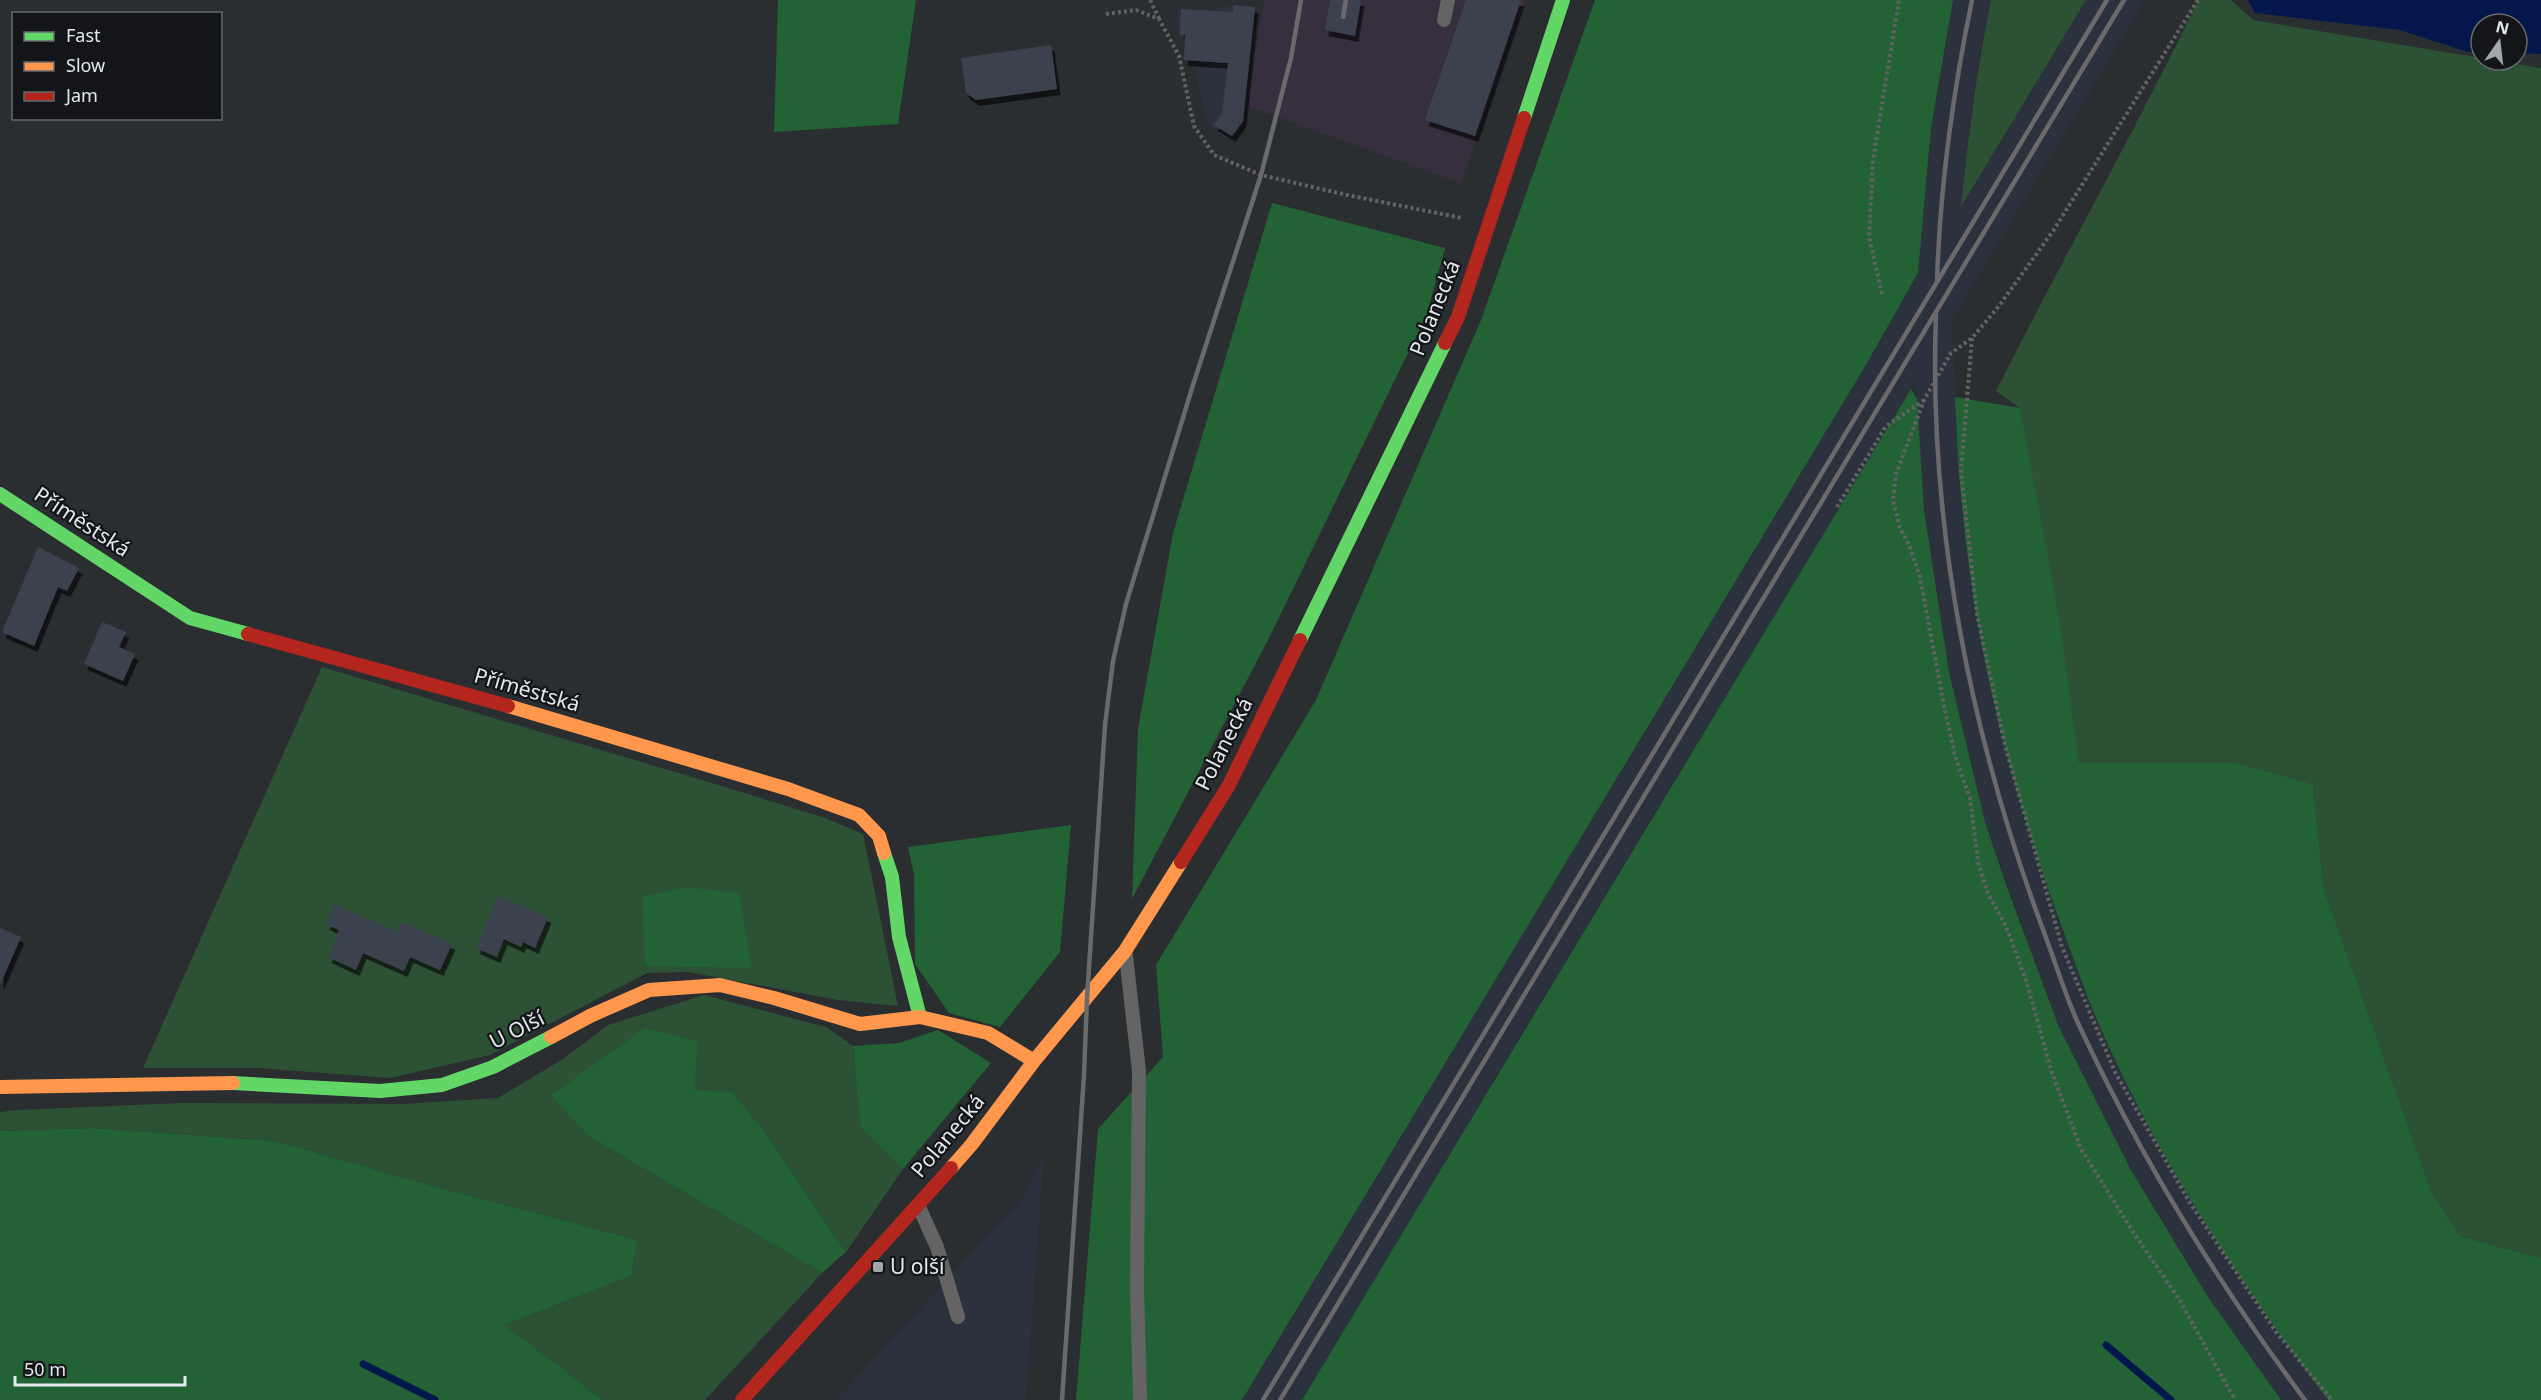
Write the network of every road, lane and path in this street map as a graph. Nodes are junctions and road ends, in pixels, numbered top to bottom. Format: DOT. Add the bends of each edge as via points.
graph roads {
  1 [pos="1150,0"];
  2 [pos="1448,0"];
  3 [pos="1563,0"];
  4 [pos="1899,0"];
  5 [pos="2198,0"];
  6 [pos="1106,14"];
  7 [pos="1159,19"];
  8 [pos="1444,20"];
  9 [pos="1490,223"];
  10 [pos="1882,294"];
  11 [pos="1972,338"];
  12 [pos="1924,400"];
  13 [pos="0,494"];
  14 [pos="1837,507"];
  15 [pos="1125,951"];
  16 [pos="920,1017"];
  17 [pos="1034,1061"];
  18 [pos="0,1087"];
  19 [pos="918,1205"];
  20 [pos="958,1317"];
  21 [pos="742,1400"];
  22 [pos="1140,1400"];
  23 [pos="2235,1400"];
  24 [pos="2332,1400"];
  1 -- 7 [label="path"];
  2 -- 8 [label="lane"];
  3 -- 9 [label="street, Polanecká"];
  4 -- 10 [label="path" via="1873,160 1869,237"];
  5 -- 11 [label="path" via="2053,231"];
  6 -- 7 [label="path" via="1136,10"];
  7 -- 9 [label="path" via="1179,56 1194,126 1214,155 1272,177"];
  9 -- 15 [label="street, Polanecká" via="1458,317 1229,785"];
  11 -- 12 [label="path" via="1951,353"];
  11 -- 24 [label="path" via="1961,471 1977,614 2005,745 2062,947 2115,1072 2190,1203 2276,1332"];
  12 -- 14 [label="path" via="1887,426"];
  12 -- 23 [label="path" via="1896,474 1893,500 1920,577 1947,721 1970,798 1984,884 2005,924 2051,1070 2081,1149 2179,1299"];
  13 -- 16 [label="street, Příměstská" via="190,618 525,711 788,789 859,815 879,836 892,878 899,937"];
  15 -- 17 [label="street, Polanecká"];
  15 -- 22 [label="lane" via="1139,1071"];
  16 -- 17 [label="street, U Olší" via="988,1033"];
  16 -- 18 [label="street, U Olší" via="860,1024 720,985 649,990 493,1067 442,1085 380,1091 248,1083"];
  17 -- 19 [label="street, Polanecká" via="972,1144"];
  19 -- 20 [label="lane" via="937,1247"];
  19 -- 21 [label="street, Polanecká"];
}
